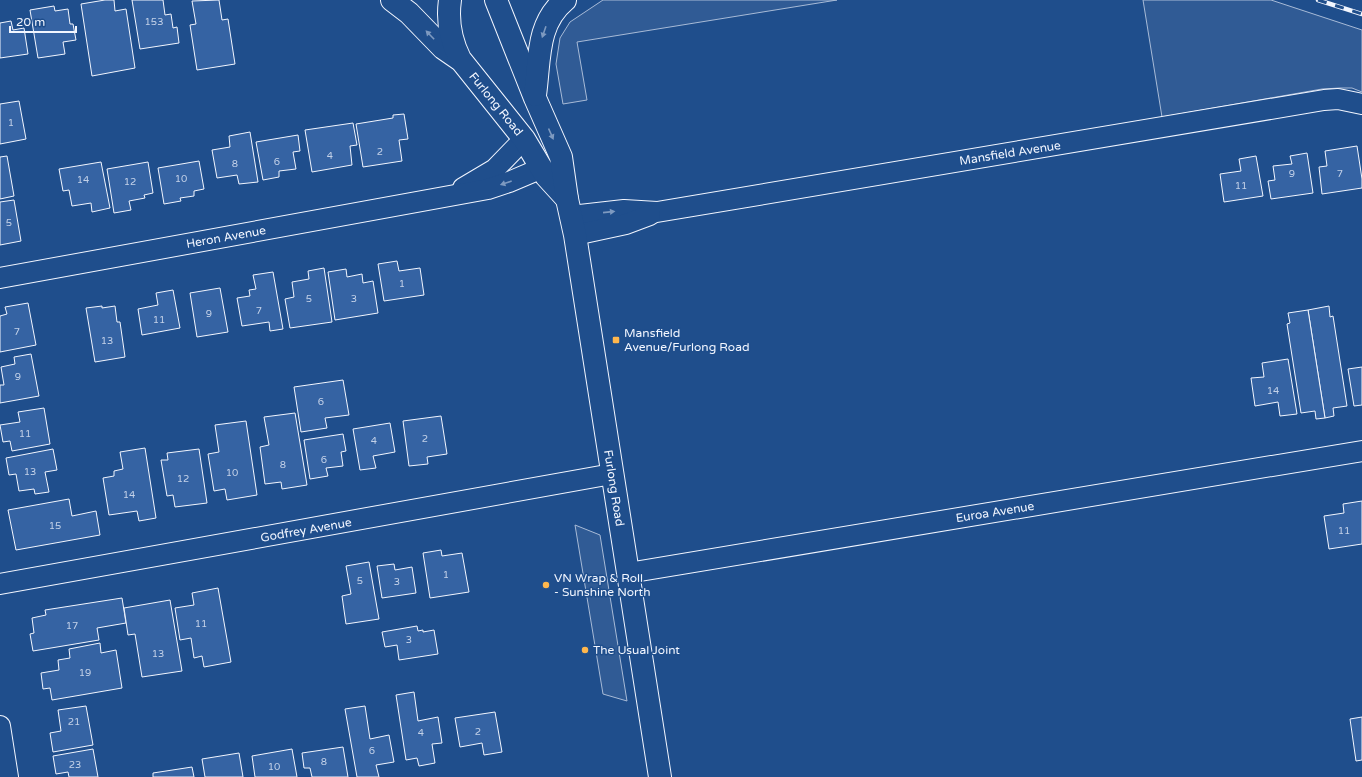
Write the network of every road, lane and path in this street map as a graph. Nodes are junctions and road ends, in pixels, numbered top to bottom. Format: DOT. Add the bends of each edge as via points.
graph roads {
  1 [pos="392,0"];
  2 [pos="450,0"];
  3 [pos="496,0"];
  4 [pos="565,0"];
  5 [pos="460,60"];
  6 [pos="535,98"];
  7 [pos="1362,104"];
  8 [pos="524,140"];
  9 [pos="542,168"];
  10 [pos="451,195"];
  11 [pos="571,217"];
  12 [pos="0,278"];
  13 [pos="1362,451"];
  14 [pos="612,474"];
  15 [pos="628,573"];
  16 [pos="0,584"];
  17 [pos="0,726"];
  18 [pos="655,776"];
  19 [pos="8,777"];
  5 -- 1 [label="street, one-way" via="443,48 409,13"];
  2 -- 5 [label="street, Furlong Road" via="450,32"];
  3 -- 6 [label="street, Furlong Road"];
  4 -- 6 [label="street, one-way" via="547,21 542,33"];
  5 -- 8 [label="street, Furlong Road"];
  6 -- 11 [label="street, Furlong Road, one-way" via="561,157"];
  7 -- 11 [label="street, Mansfield Avenue" via="1338,99 1324,100 657,212 626,224"];
  8 -- 9 [label="street, Furlong Road"];
  8 -- 10 [label="street, Heron Avenue" via="495,169"];
  9 -- 10 [label="street, Heron Avenue, one-way" via="488,189"];
  9 -- 11 [label="street, Furlong Road"];
  10 -- 12 [label="street, Heron Avenue"];
  11 -- 14 [label="street, Furlong Road"];
  13 -- 15 [label="street, Euroa Avenue"];
  14 -- 15 [label="street, Furlong Road"];
  14 -- 16 [label="street, Godfrey Avenue"];
  15 -- 18 [label="street, Furlong Road"];
  17 -- 19 [label="street"];
}
